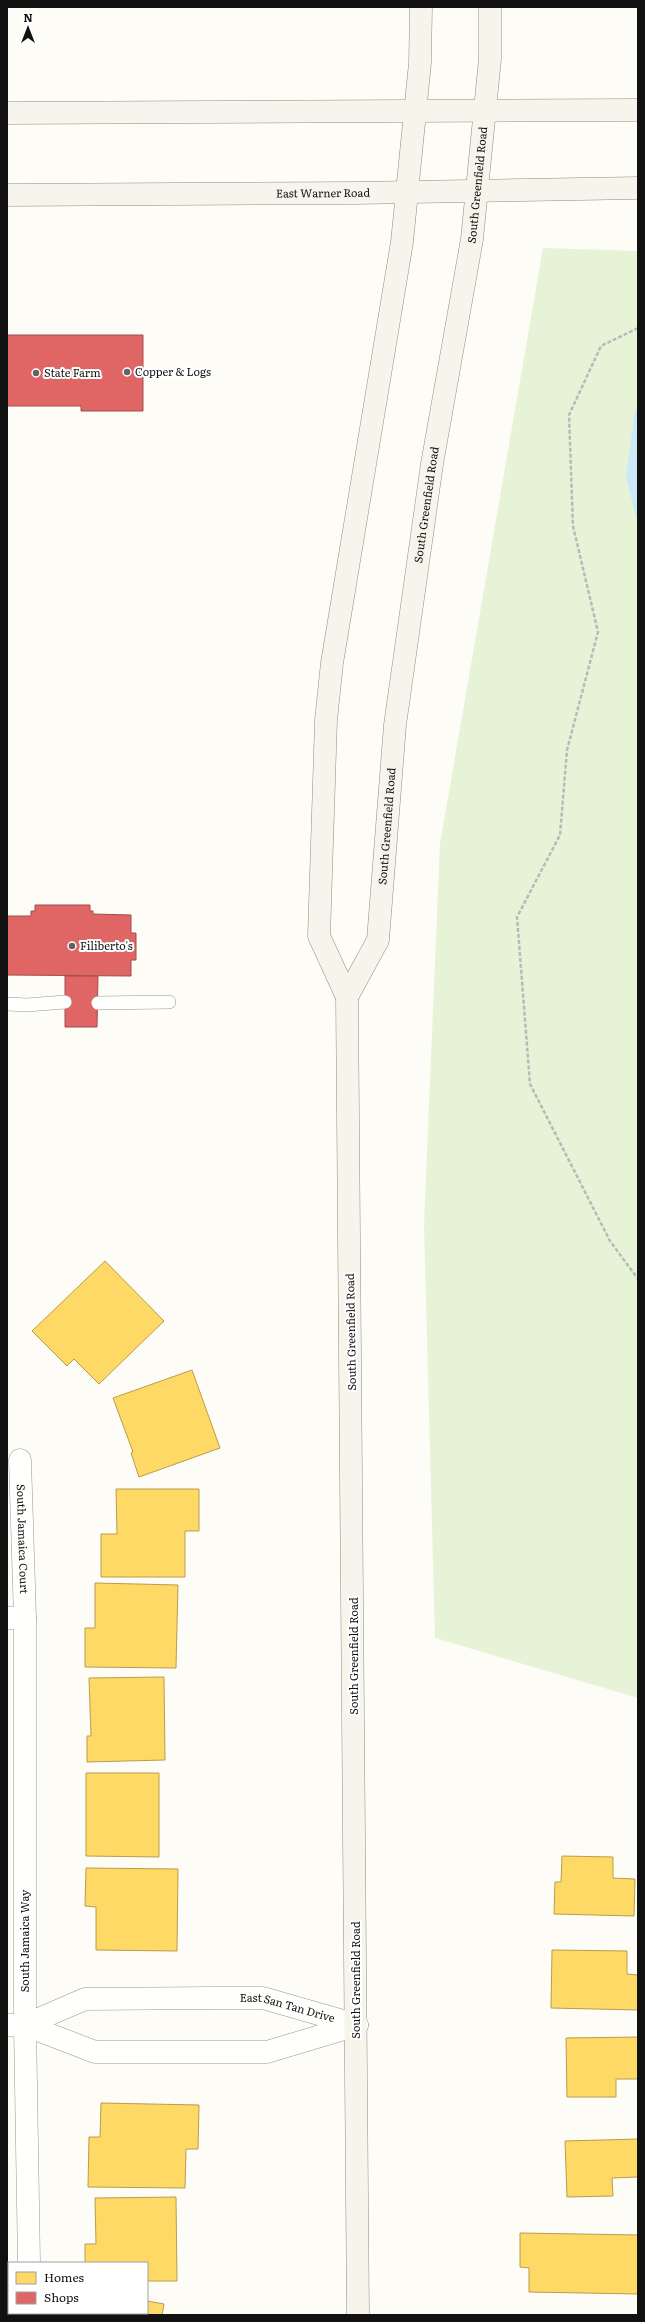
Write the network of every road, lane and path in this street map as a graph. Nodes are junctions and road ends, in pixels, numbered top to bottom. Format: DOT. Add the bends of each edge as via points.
graph roads {
  1 [pos="421,7"];
  2 [pos="490,7"];
  3 [pos="415,110"];
  4 [pos="485,110"];
  5 [pos="638,110"];
  6 [pos="7,113"];
  7 [pos="638,188"];
  8 [pos="477,191"];
  9 [pos="407,192"];
  10 [pos="7,195"];
  11 [pos="638,328"];
  12 [pos="347,997"];
  13 [pos="65,1002"];
  14 [pos="169,1002"];
  15 [pos="98,1003"];
  16 [pos="7,1004"];
  17 [pos="638,1280"];
  18 [pos="20,1460"];
  19 [pos="16,1618"];
  20 [pos="16,2025"];
  21 [pos="357,2025"];
  22 [pos="30,2262"];
  23 [pos="358,2315"];
  1 -- 3 [label="main road, South Greenfield Road" via="420,63"];
  2 -- 4 [label="main road, South Greenfield Road" via="490,59"];
  3 -- 4 [label="main road"];
  3 -- 6 [label="main road"];
  3 -- 9 [label="main road, South Greenfield Road"];
  4 -- 5 [label="main road"];
  4 -- 8 [label="main road, South Greenfield Road"];
  7 -- 8 [label="main road, East Warner Road"];
  8 -- 9 [label="main road, East Warner Road"];
  8 -- 12 [label="main road, South Greenfield Road" via="472,239 432,464 395,725 378,940"];
  9 -- 10 [label="main road, East Warner Road"];
  9 -- 12 [label="main road, South Greenfield Road" via="402,242 335,647 326,720 319,936"];
  11 -- 17 [label="path" via="601,346 569,416 573,526 598,632 567,750 560,835 517,917 530,1084 610,1241"];
  12 -- 21 [label="main road, South Greenfield Road"];
  13 -- 16 [label="lane"];
  14 -- 15 [label="lane"];
  18 -- 19 [label="street, South Jamaica Court"];
  19 -- 20 [label="street, South Jamaica Way"];
  20 -- 21 [label="street, East San Tan Drive" via="95,2052 267,2052"];
  20 -- 21 [label="street, East San Tan Drive" via="85,1999 262,1998"];
  20 -- 22 [label="street, South Jamaica Way"];
  21 -- 23 [label="main road, South Greenfield Road"];
}
